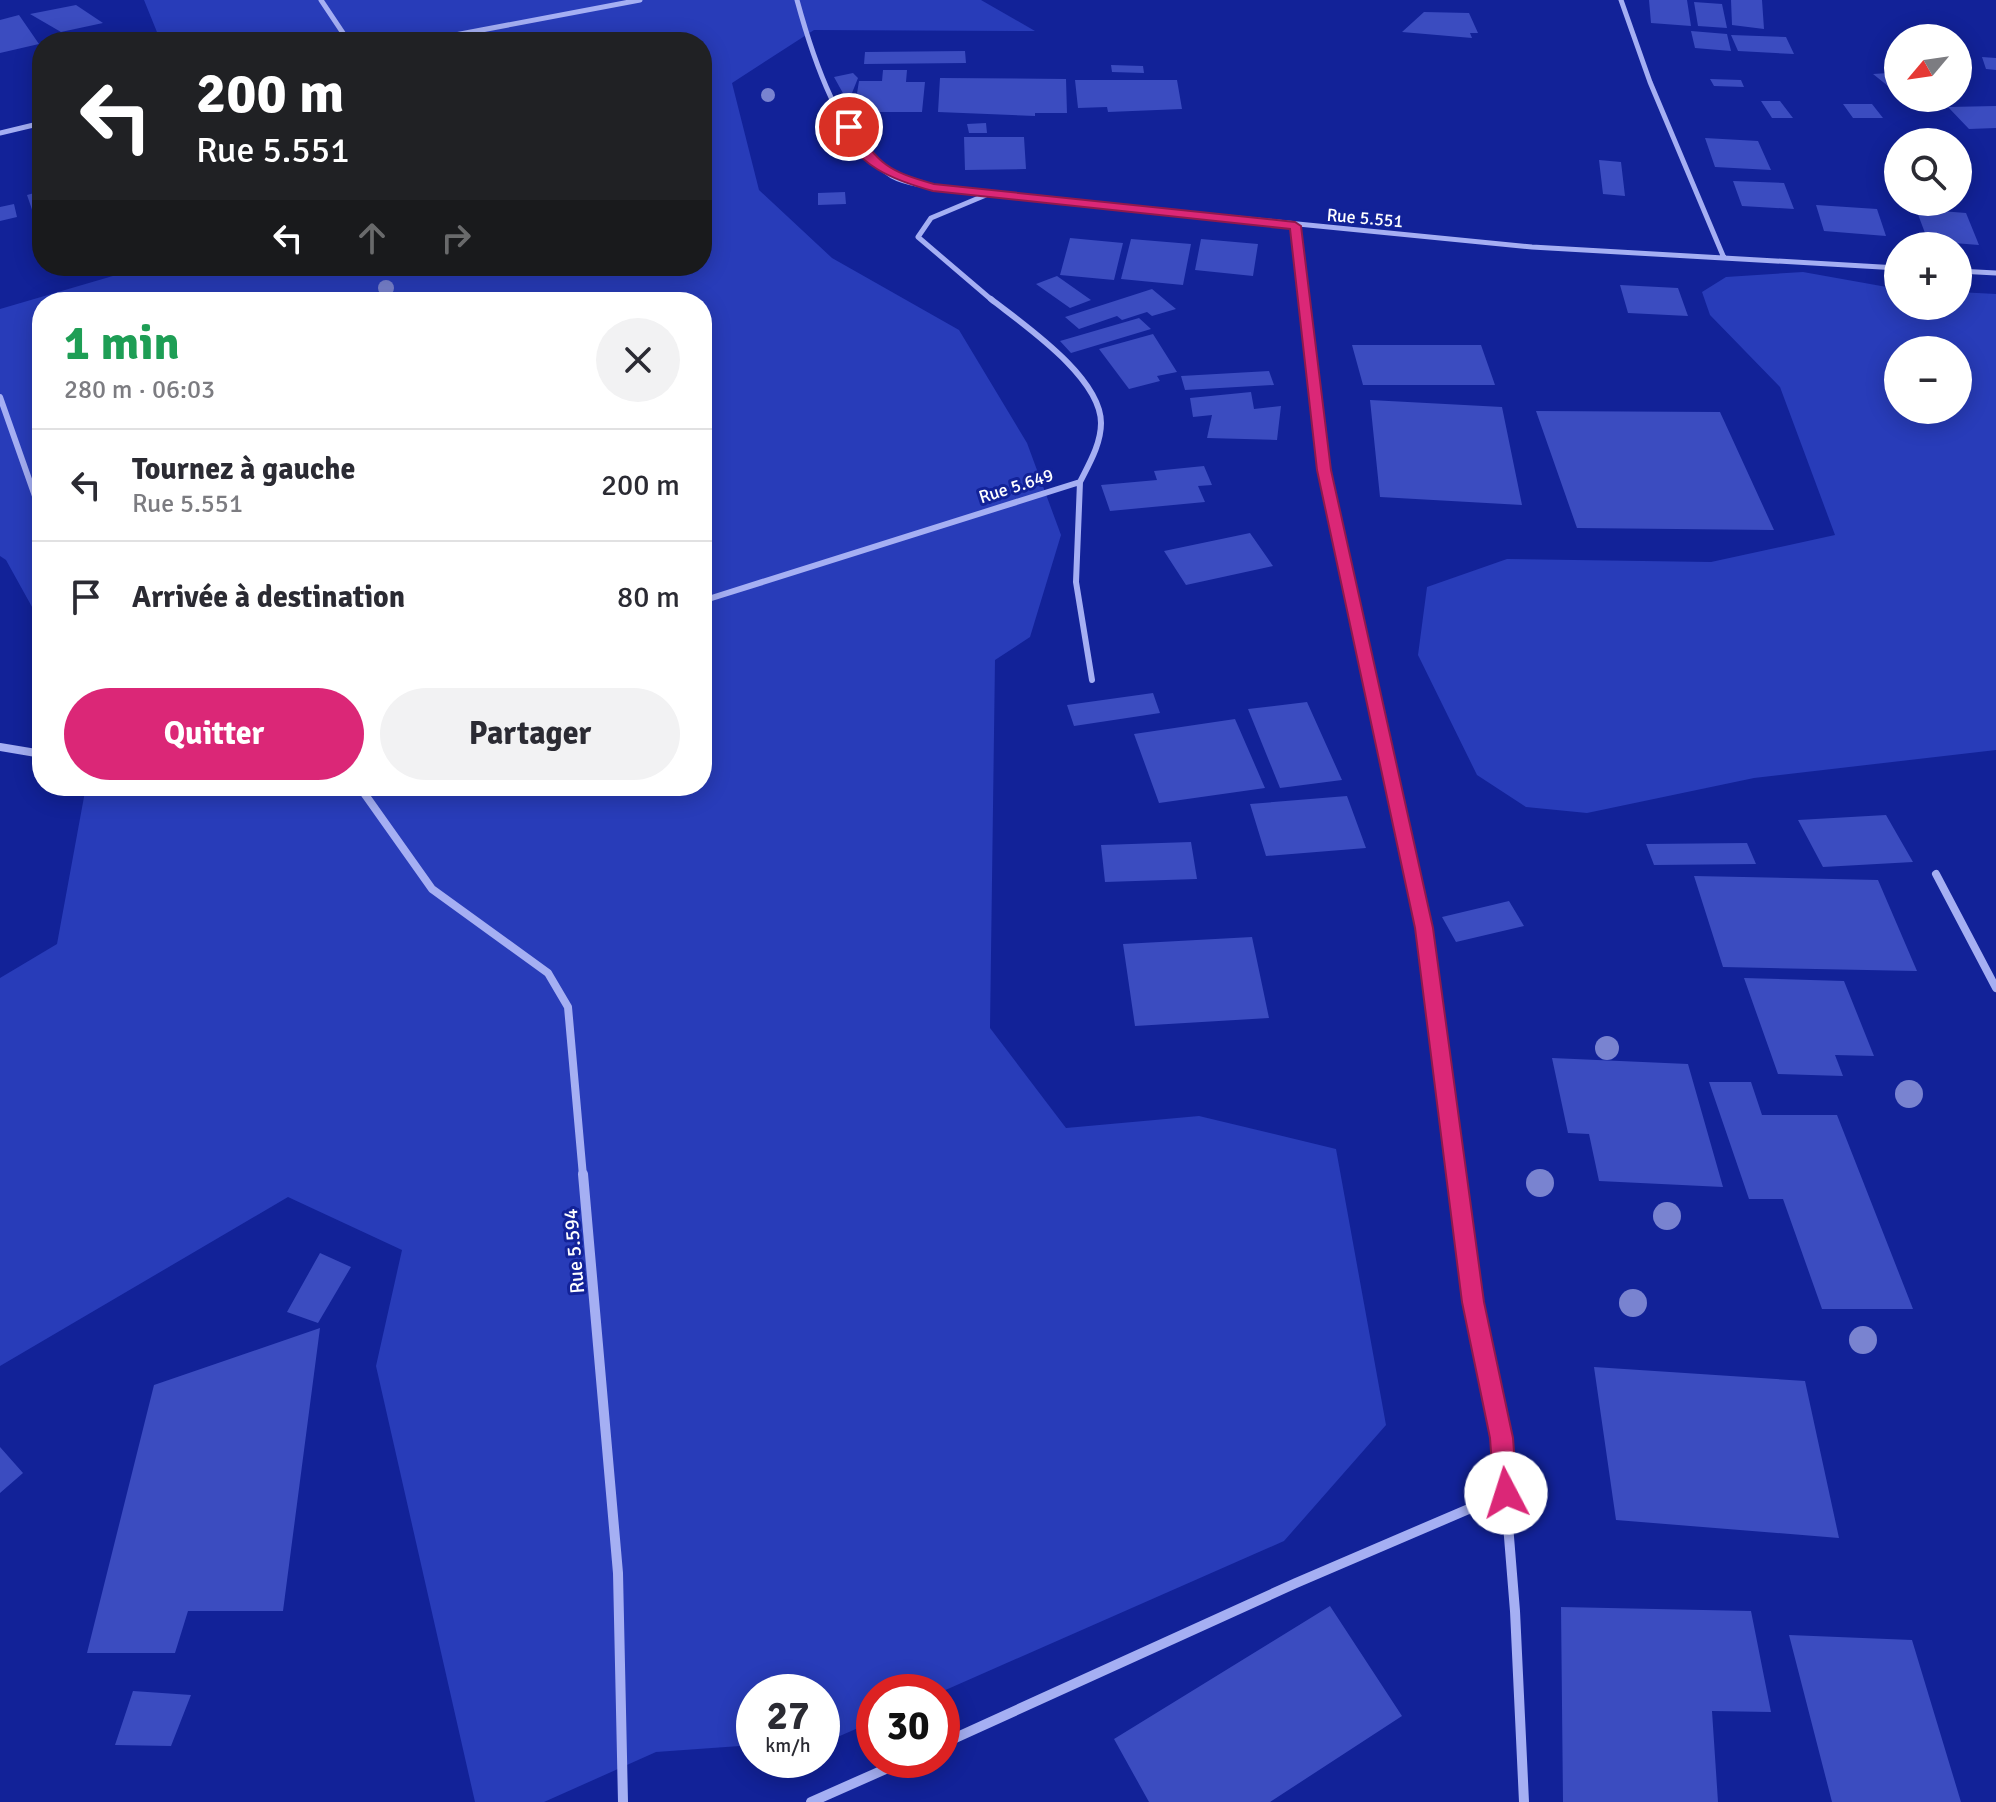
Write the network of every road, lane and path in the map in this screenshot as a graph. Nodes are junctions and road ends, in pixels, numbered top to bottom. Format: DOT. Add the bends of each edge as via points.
graph roads {
  1 [pos="321,0"];
  2 [pos="640,0"];
  3 [pos="797,0"];
  4 [pos="1621,0"];
  5 [pos="342,32"];
  6 [pos="471,32"];
  7 [pos="32,125"];
  8 [pos="0,133"];
  9 [pos="990,194"];
  10 [pos="1295,226"];
  11 [pos="1724,258"];
  12 [pos="1884,267"];
  13 [pos="1972,272"];
  14 [pos="1996,273"];
  15 [pos="0,397"];
  16 [pos="1080,482"];
  17 [pos="32,488"];
  18 [pos="712,598"];
  19 [pos="1092,680"];
  20 [pos="0,747"];
  21 [pos="32,752"];
  22 [pos="366,796"];
  23 [pos="1936,874"];
  24 [pos="1996,988"];
  25 [pos="1506,1493"];
  26 [pos="960,1736"];
  27 [pos="865,1778"];
  28 [pos="623,1802"];
  29 [pos="811,1802"];
  30 [pos="1524,1802"];
  1 -- 5 [label="street"];
  2 -- 6 [label="street"];
  3 -- 9 [label="street, Rue 5.551" via="834,101 865,153 892,176 933,188"];
  4 -- 11 [label="street"];
  7 -- 8 [label="street"];
  9 -- 10 [label="street, Rue 5.551"];
  9 -- 16 [label="street, Rue 5.649" via="931,218 918,237 934,257 1001,306 1087,385 1101,414 1096,449"];
  10 -- 11 [label="street, Rue 5.551"];
  10 -- 25 [label="street" via="1324,470 1424,928 1473,1302 1501,1438"];
  11 -- 12 [label="street, Rue 5.551"];
  13 -- 14 [label="street"];
  15 -- 17 [label="street"];
  16 -- 18 [label="street, Rue 5.649"];
  16 -- 19 [label="street" via="1076,582"];
  20 -- 21 [label="street"];
  22 -- 28 [label="street, Rue 5.594" via="432,889 548,973 568,1007 618,1573"];
  23 -- 24 [label="street"];
  25 -- 26 [label="street"];
  25 -- 30 [label="street"];
  27 -- 29 [label="street"];
}
